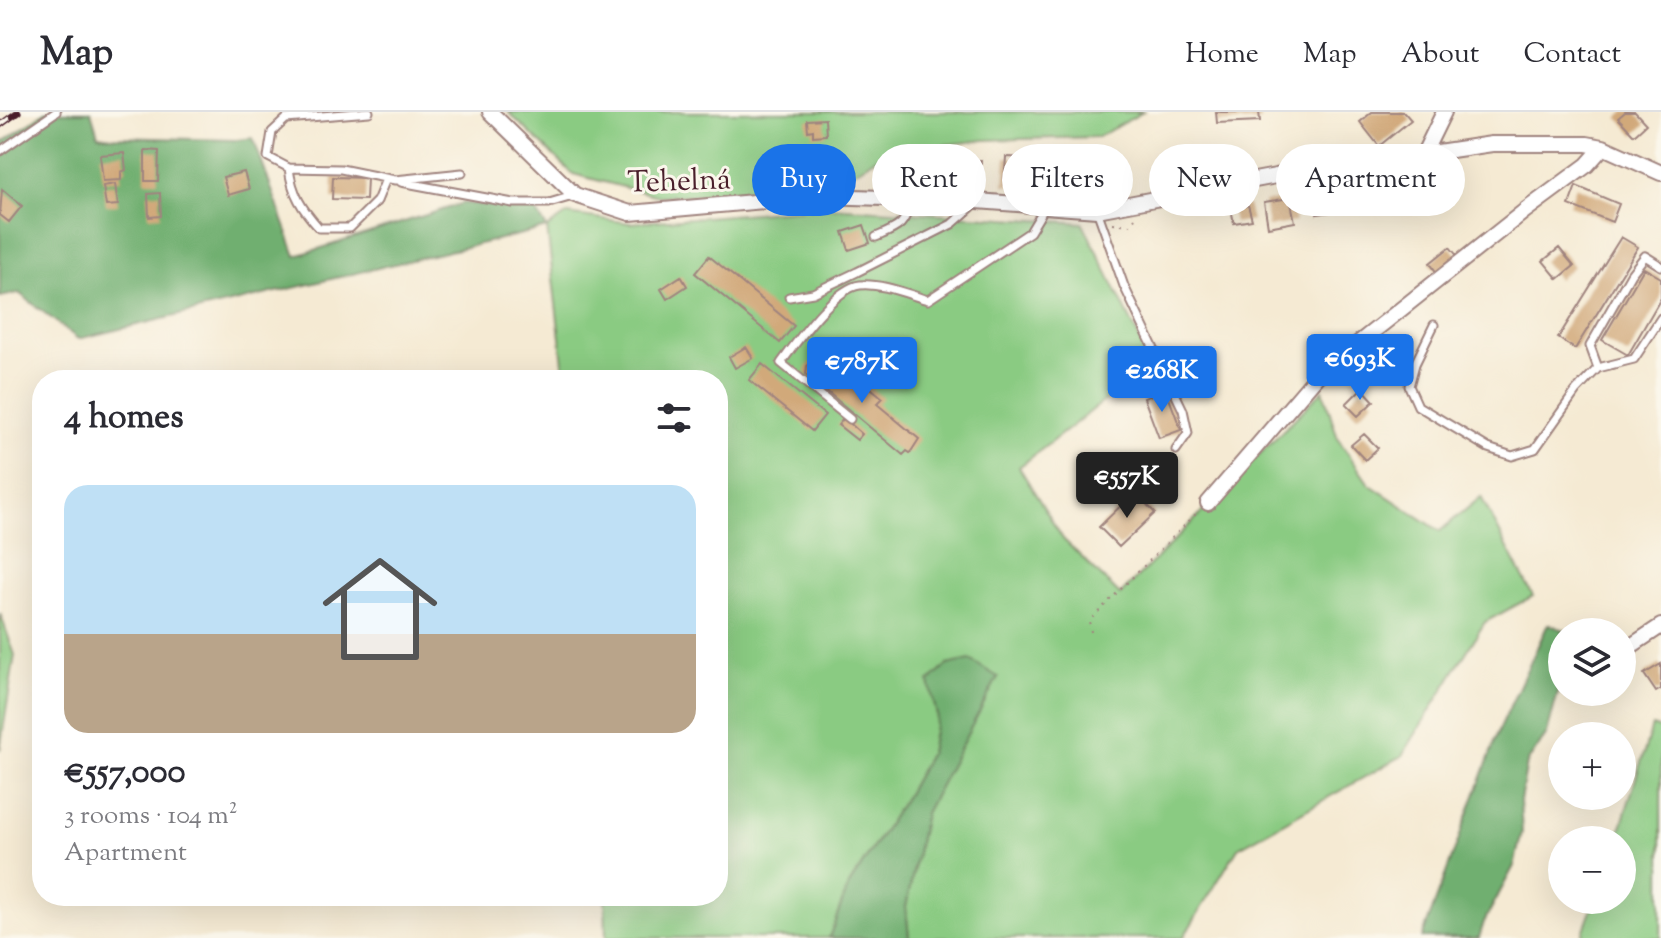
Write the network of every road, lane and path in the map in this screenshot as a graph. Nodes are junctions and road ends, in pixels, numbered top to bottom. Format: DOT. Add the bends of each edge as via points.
graph roads {
  1 [pos="56,112"];
  2 [pos="370,112"];
  3 [pos="490,112"];
  4 [pos="1444,112"];
  5 [pos="1428,144"];
  6 [pos="1603,147"];
  7 [pos="1465,148"];
  8 [pos="0,151"];
  9 [pos="289,168"];
  10 [pos="462,173"];
  11 [pos="1661,173"];
  12 [pos="1276,176"];
  13 [pos="386,179"];
  14 [pos="395,180"];
  15 [pos="575,195"];
  16 [pos="872,198"];
  17 [pos="1133,203"];
  18 [pos="908,216"];
  19 [pos="961,216"];
  20 [pos="1040,216"];
  21 [pos="1099,216"];
  22 [pos="876,237"];
  23 [pos="1661,266"];
  24 [pos="789,297"];
  25 [pos="1661,318"];
  26 [pos="1434,325"];
  27 [pos="1598,368"];
  28 [pos="850,419"];
  29 [pos="1176,450"];
  30 [pos="1208,503"];
  31 [pos="1661,626"];
  32 [pos="1091,632"];
  33 [pos="1636,643"];
  1 -- 8 [label="lane"];
  2 -- 9 [label="lane" via="286,119 272,132 268,157"];
  3 -- 15 [label="street, Tehelná"];
  4 -- 5 [label="street"];
  6 -- 7 [label="street, Tehelná"];
  6 -- 11 [label="street, Tehelná"];
  6 -- 30 [label="street" via="1587,165 1317,376"];
  9 -- 13 [label="lane" via="341,169"];
  9 -- 13 [label="lane" via="300,208 319,228 350,228 377,201"];
  10 -- 14 [label="lane"];
  12 -- 17 [label="street, Tehelná"];
  13 -- 14 [label="lane"];
  14 -- 15 [label="lane" via="513,203 549,203"];
  15 -- 16 [label="street, Tehelná" via="630,213 822,196"];
  18 -- 22 [label="lane" via="901,226"];
  19 -- 24 [label="lane" via="813,293"];
  20 -- 28 [label="lane" via="1030,232 928,300 858,285 837,298 804,333 781,363"];
  21 -- 29 [label="lane" via="1124,286 1183,410 1188,433"];
  23 -- 27 [label="lane" via="1645,256 1631,274 1590,346"];
  25 -- 27 [label="lane" via="1634,359"];
  26 -- 27 [label="lane" via="1409,386 1418,406 1488,448 1512,456 1535,449"];
  30 -- 32 [label="path" via="1089,621"];
  31 -- 33 [label="street"];
}
